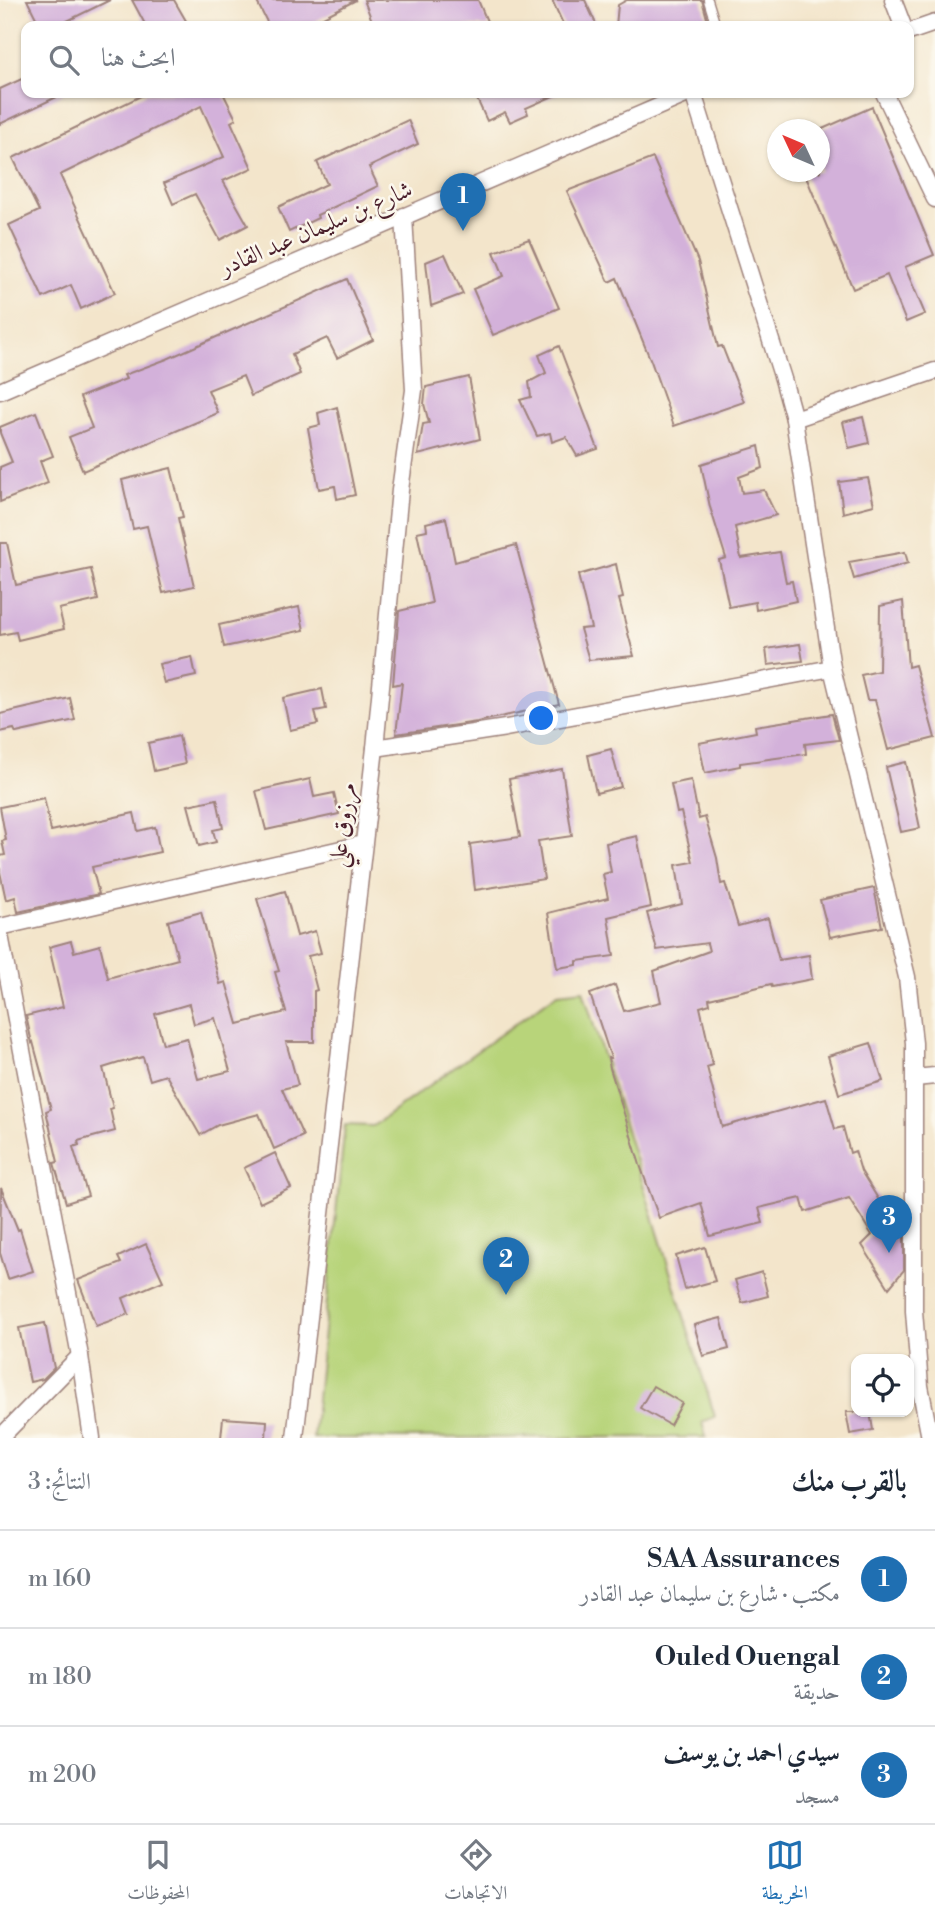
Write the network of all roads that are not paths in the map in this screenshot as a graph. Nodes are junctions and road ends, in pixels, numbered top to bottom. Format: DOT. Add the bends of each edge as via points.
graph roads {
  1 [pos="708,0"];
  2 [pos="892,0"];
  3 [pos="714,21"];
  4 [pos="901,21"];
  5 [pos="935,23"];
  6 [pos="914,30"];
  7 [pos="679,98"];
  8 [pos="693,98"];
  9 [pos="886,98"];
  10 [pos="935,199"];
  11 [pos="404,216"];
  12 [pos="935,371"];
  13 [pos="0,391"];
  14 [pos="794,419"];
  15 [pos="832,668"];
  16 [pos="375,748"];
  17 [pos="363,844"];
  18 [pos="0,935"];
  19 [pos="935,1076"];
  20 [pos="915,1078"];
  21 [pos="80,1356"];
  22 [pos="0,1438"];
  23 [pos="92,1438"];
  24 [pos="295,1438"];
  25 [pos="930,1438"];
  1 -- 3 [label="lane"];
  2 -- 4 [label="street"];
  5 -- 6 [label="street"];
  7 -- 11 [label="street, شارع بن سليمان عبد القادر"];
  8 -- 14 [label="street"];
  9 -- 10 [label="street"];
  11 -- 13 [label="street, شارع بن سليمان عبد القادر"];
  11 -- 16 [label="street, مرزوق علي" via="414,390"];
  12 -- 14 [label="street"];
  14 -- 15 [label="street"];
  15 -- 16 [label="street"];
  15 -- 20 [label="street" via="906,977"];
  16 -- 17 [label="street, مرزوق علي"];
  17 -- 18 [label="street"];
  17 -- 24 [label="street, مرزوق علي"];
  18 -- 21 [label="street"];
  19 -- 20 [label="street"];
  20 -- 25 [label="street" via="914,1311 920,1387"];
  21 -- 22 [label="street"];
  21 -- 23 [label="street"];
}
